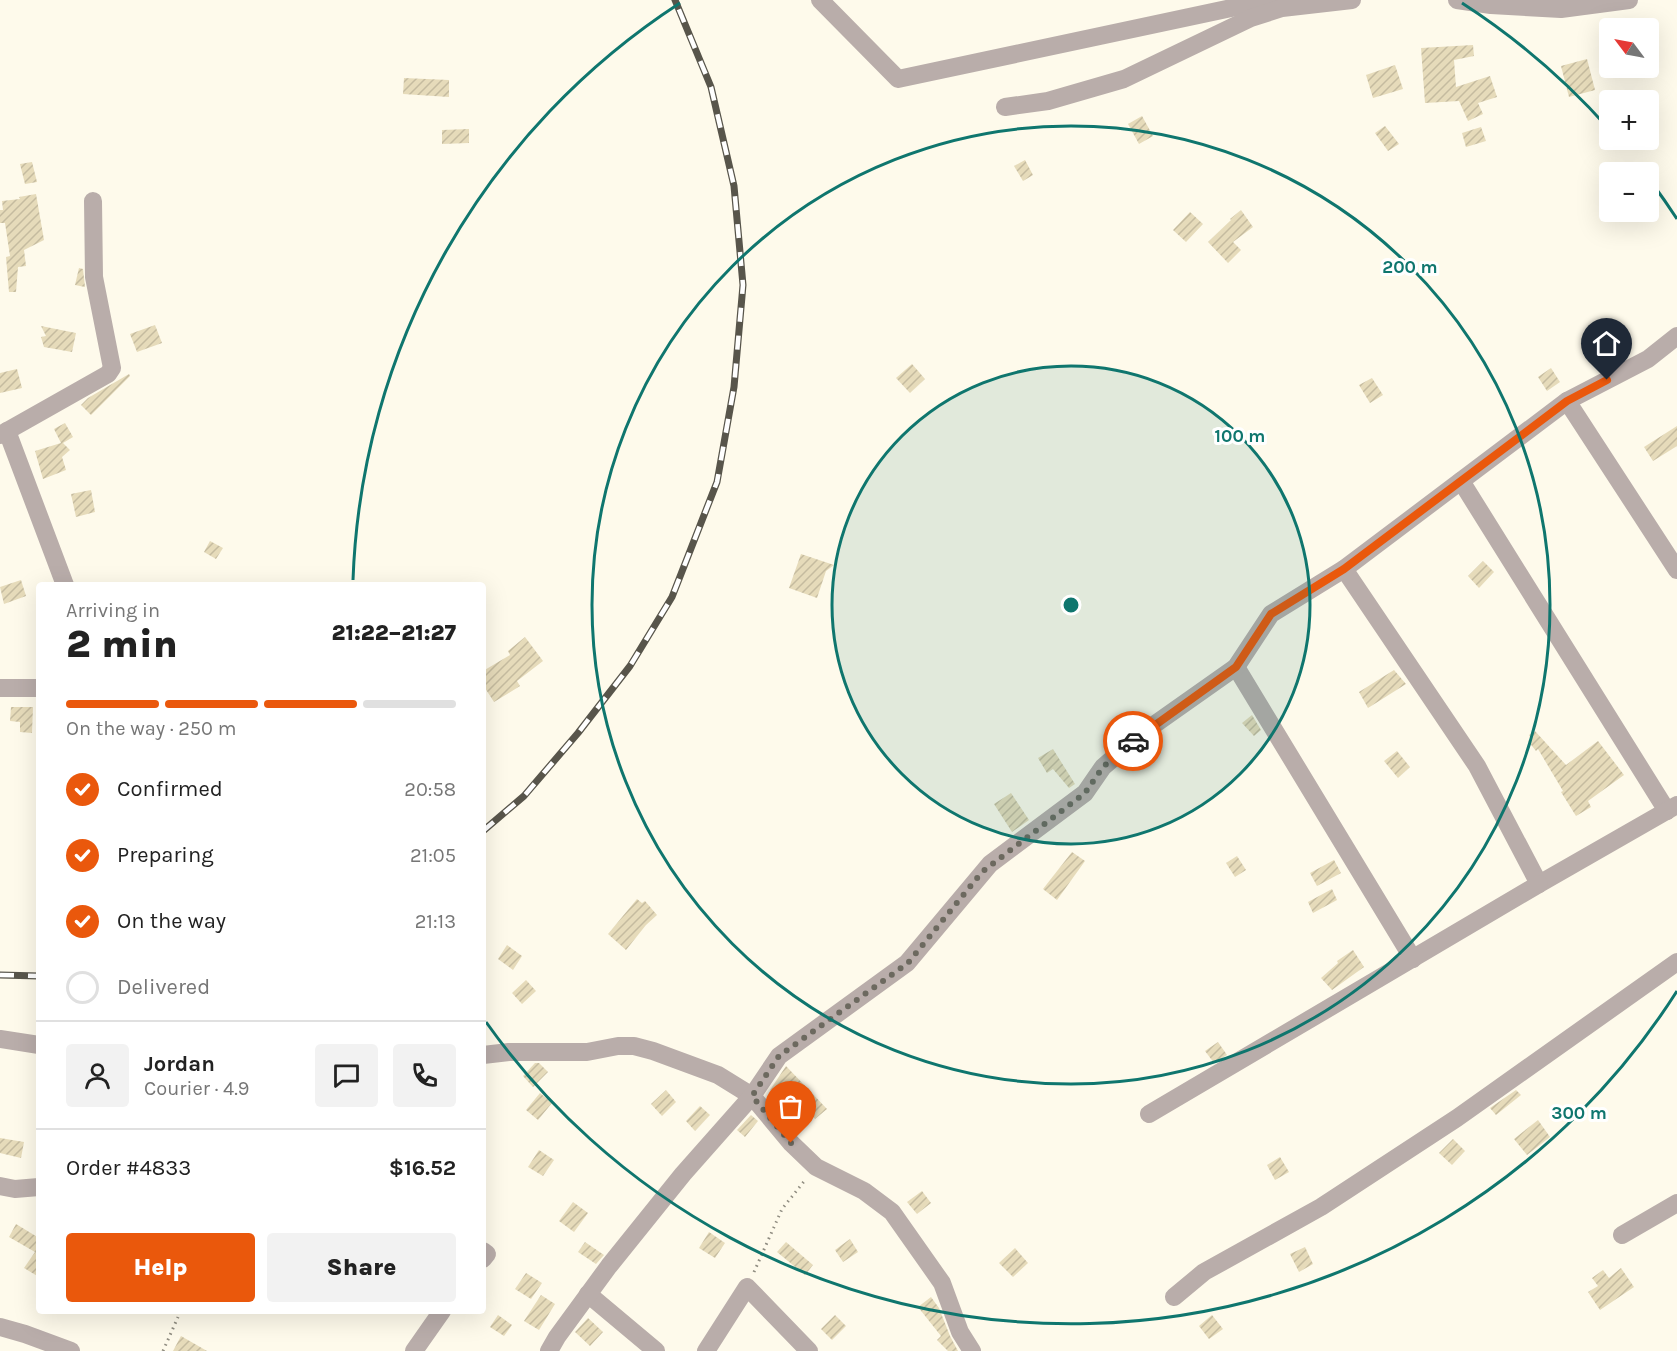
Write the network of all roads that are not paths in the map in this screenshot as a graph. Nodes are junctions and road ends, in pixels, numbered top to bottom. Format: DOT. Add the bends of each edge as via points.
graph roads {
  1 [pos="820,0"];
  2 [pos="1269,0"];
  3 [pos="1352,0"];
  4 [pos="1457,0"];
  5 [pos="1629,0"];
  6 [pos="1005,107"];
  7 [pos="93,201"];
  8 [pos="1675,343"];
  9 [pos="1567,401"];
  10 [pos="3,433"];
  11 [pos="1461,481"];
  12 [pos="1344,569"];
  13 [pos="1677,570"];
  14 [pos="64,582"];
  15 [pos="1236,667"];
  16 [pos="0,688"];
  17 [pos="36,688"];
  18 [pos="1672,808"];
  19 [pos="1539,884"];
  20 [pos="1413,959"];
  21 [pos="1677,962"];
  22 [pos="0,1039"];
  23 [pos="36,1045"];
  24 [pos="486,1055"];
  25 [pos="752,1096"];
  26 [pos="1149,1114"];
  27 [pos="0,1186"];
  28 [pos="36,1187"];
  29 [pos="1677,1203"];
  30 [pos="1622,1235"];
  31 [pos="588,1294"];
  32 [pos="1174,1297"];
  33 [pos="440,1314"];
  34 [pos="0,1327"];
  35 [pos="71,1351"];
  36 [pos="414,1351"];
  37 [pos="549,1351"];
  38 [pos="656,1351"];
  39 [pos="706,1351"];
  40 [pos="809,1351"];
  41 [pos="972,1351"];
  1 -- 2 [label="street" via="898,79"];
  3 -- 6 [label="street" via="1272,11 1124,79 1048,101"];
  4 -- 5 [label="street" via="1561,9"];
  7 -- 10 [label="street" via="94,277 111,368 108,374"];
  8 -- 9 [label="street"];
  9 -- 11 [label="street"];
  9 -- 13 [label="street"];
  10 -- 14 [label="street"];
  11 -- 12 [label="street"];
  11 -- 18 [label="street"];
  12 -- 15 [label="street" via="1271,614"];
  12 -- 19 [label="street" via="1477,766"];
  15 -- 20 [label="street"];
  15 -- 25 [label="street" via="1141,734 1103,767 1085,793 990,864 908,963 779,1056"];
  16 -- 17 [label="street"];
  18 -- 19 [label="street"];
  19 -- 20 [label="street"];
  20 -- 26 [label="street"];
  21 -- 32 [label="street" via="1457,1118 1321,1207 1204,1272"];
  22 -- 23 [label="street"];
  24 -- 25 [label="street" via="587,1052 634,1046 718,1075"];
  25 -- 31 [label="street" via="683,1174"];
  25 -- 41 [label="street" via="816,1167 864,1191 892,1212 942,1283 960,1332"];
  27 -- 28 [label="street"];
  29 -- 30 [label="street"];
  31 -- 37 [label="street"];
  31 -- 38 [label="street"];
  33 -- 36 [label="street"];
  34 -- 35 [label="street"];
  39 -- 40 [label="street" via="747,1287"];
}
